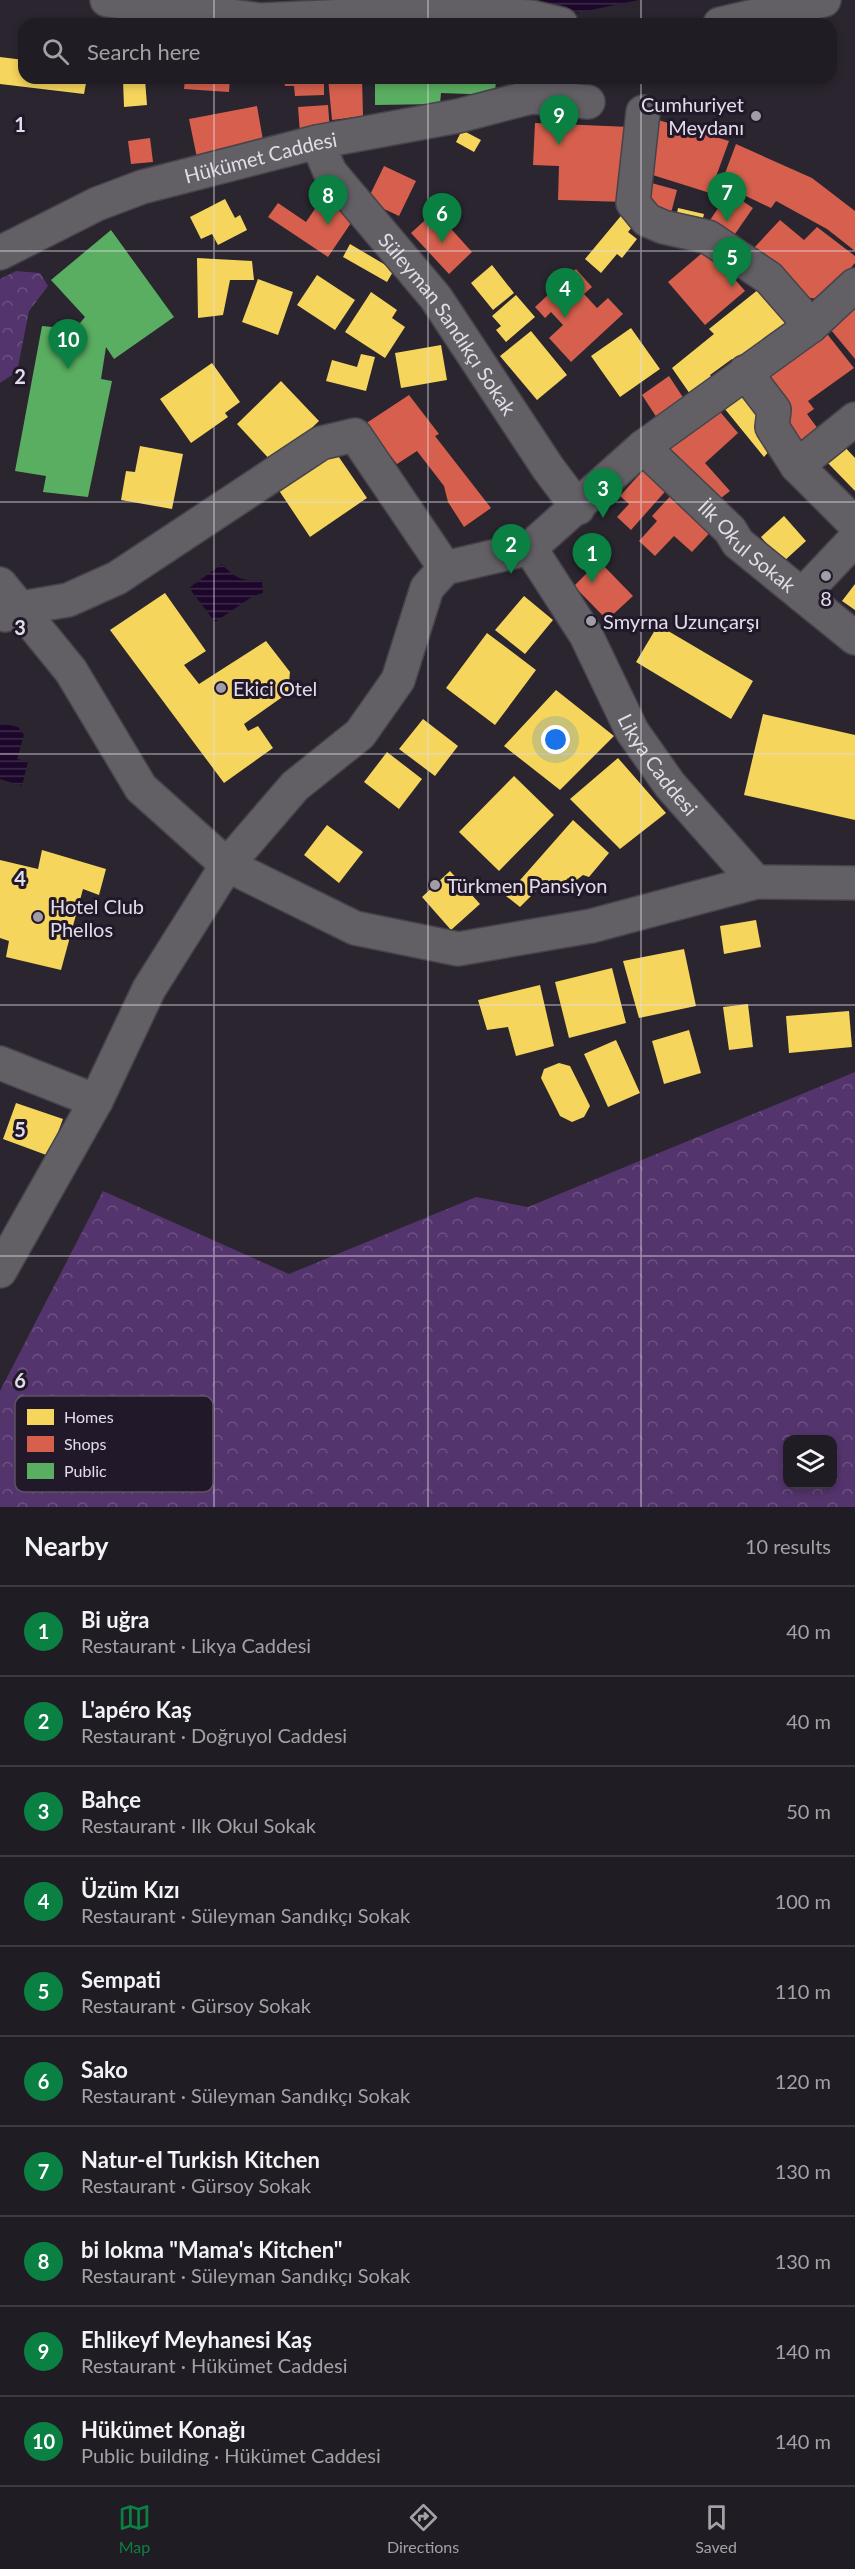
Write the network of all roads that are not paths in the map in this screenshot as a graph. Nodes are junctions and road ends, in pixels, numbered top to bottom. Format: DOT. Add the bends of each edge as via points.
graph roads {
  1 [pos="107,0"];
  2 [pos="824,0"];
  3 [pos="246,18"];
  4 [pos="304,18"];
  5 [pos="538,18"];
  6 [pos="746,18"];
  7 [pos="552,84"];
  8 [pos="531,96"];
  9 [pos="588,102"];
  10 [pos="643,112"];
  11 [pos="317,142"];
  12 [pos="0,253"];
  13 [pos="855,285"];
  14 [pos="811,326"];
  15 [pos="745,372"];
  16 [pos="855,418"];
  17 [pos="643,447"];
  18 [pos="797,466"];
  19 [pos="578,508"];
  20 [pos="855,524"];
  21 [pos="855,539"];
  22 [pos="530,548"];
  23 [pos="445,568"];
  24 [pos="802,596"];
  25 [pos="7,603"];
  26 [pos="855,638"];
  27 [pos="227,865"];
  28 [pos="756,882"];
  29 [pos="855,883"];
  30 [pos="0,1064"];
  31 [pos="96,1101"];
  32 [pos="0,1271"];
  1 -- 3 [label="street"];
  2 -- 6 [label="street"];
  4 -- 5 [label="street" via="432,12"];
  7 -- 8 [label="street"];
  8 -- 9 [label="street"];
  8 -- 11 [label="street, Hükümet Caddesi" via="458,116"];
  10 -- 14 [label="street" via="633,203 647,220 708,237 769,278"];
  11 -- 12 [label="street, Hükümet Caddesi" via="142,187 96,204"];
  11 -- 19 [label="street, Süleyman Sandıkçı Sokak" via="330,172 436,298"];
  13 -- 14 [label="street"];
  14 -- 15 [label="street"];
  15 -- 17 [label="street"];
  15 -- 18 [label="street" via="774,410 772,427"];
  16 -- 18 [label="street"];
  17 -- 19 [label="street"];
  17 -- 24 [label="street, İlk Okul Sokak" via="730,530 738,543"];
  18 -- 20 [label="street"];
  19 -- 22 [label="street"];
  21 -- 24 [label="street"];
  22 -- 23 [label="street"];
  22 -- 28 [label="street, Likya Caddesi" via="586,635 632,731 670,785"];
  23 -- 25 [label="street" via="355,435 321,444 117,578 68,600"];
  23 -- 27 [label="street" via="427,588 398,680 360,734 295,786"];
  24 -- 26 [label="street, İlk Okul Sokak"];
  25 -- 27 [label="street" via="71,671 141,788"];
  27 -- 28 [label="street" via="355,928 458,949 591,926"];
  27 -- 31 [label="street" via="149,990"];
  28 -- 29 [label="street"];
  30 -- 31 [label="street"];
  31 -- 32 [label="street"];
}
